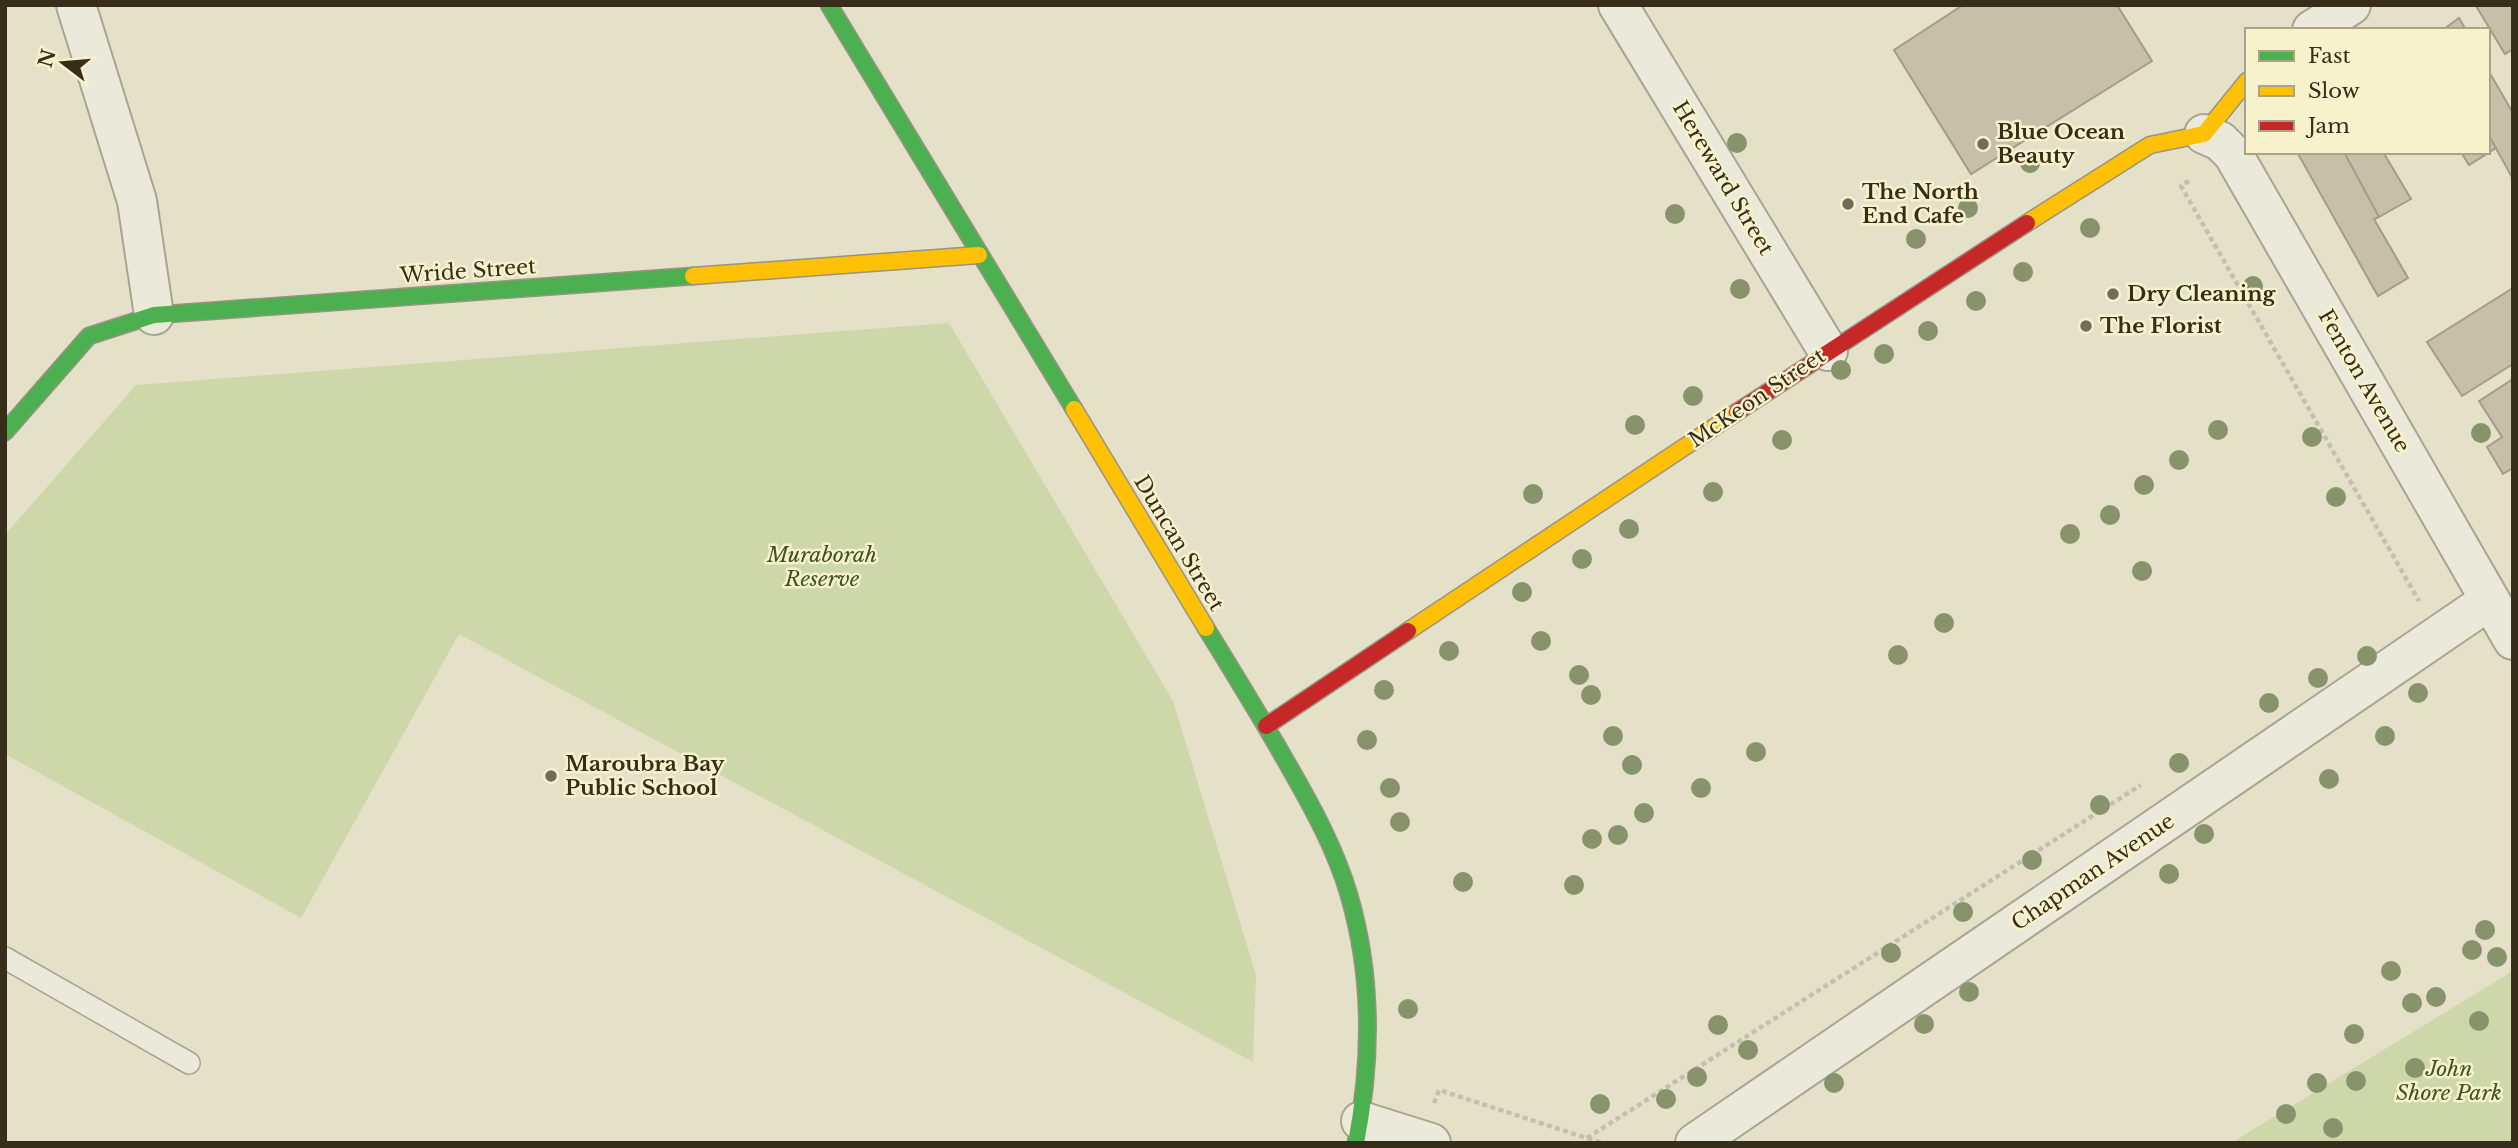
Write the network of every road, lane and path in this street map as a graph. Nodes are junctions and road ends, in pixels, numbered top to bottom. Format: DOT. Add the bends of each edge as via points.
graph roads {
  1 [pos="76,5"];
  2 [pos="829,5"];
  3 [pos="1619,5"];
  4 [pos="2351,5"];
  5 [pos="2315,28"];
  6 [pos="2245,86"];
  7 [pos="2219,144"];
  8 [pos="979,255"];
  9 [pos="154,315"];
  10 [pos="1828,351"];
  11 [pos="5,432"];
  12 [pos="2490,600"];
  13 [pos="2422,606"];
  14 [pos="2513,639"];
  15 [pos="1266,726"];
  16 [pos="2151,778"];
  17 [pos="5,958"];
  18 [pos="189,1063"];
  19 [pos="1359,1132"];
  20 [pos="1587,1138"];
  21 [pos="1425,1141"];
  22 [pos="1602,1143"];
  23 [pos="1695,1143"];
  1 -- 9 [label="street" via="136,201"];
  2 -- 8 [label="street, Duncan Street"];
  3 -- 10 [label="street, Hereward Street"];
  4 -- 5 [label="street"];
  6 -- 7 [label="street"];
  7 -- 10 [label="street, McKeon Street" via="2150,145"];
  7 -- 12 [label="street, Fenton Avenue"];
  7 -- 13 [label="path" via="2180,186"];
  8 -- 9 [label="street, Wride Street"];
  8 -- 15 [label="street, Duncan Street"];
  9 -- 11 [label="street, Wride Street" via="89,336"];
  10 -- 15 [label="street, McKeon Street"];
  12 -- 14 [label="street, Fenton Avenue"];
  12 -- 23 [label="street, Chapman Avenue"];
  15 -- 19 [label="street, Duncan Street" via="1318,820 1349,893 1366,973 1369,1039"];
  16 -- 20 [label="path"];
  17 -- 18 [label="lane"];
  19 -- 21 [label="street"];
  20 -- 21 [label="path" via="1440,1090"];
  20 -- 22 [label="path"];
}
